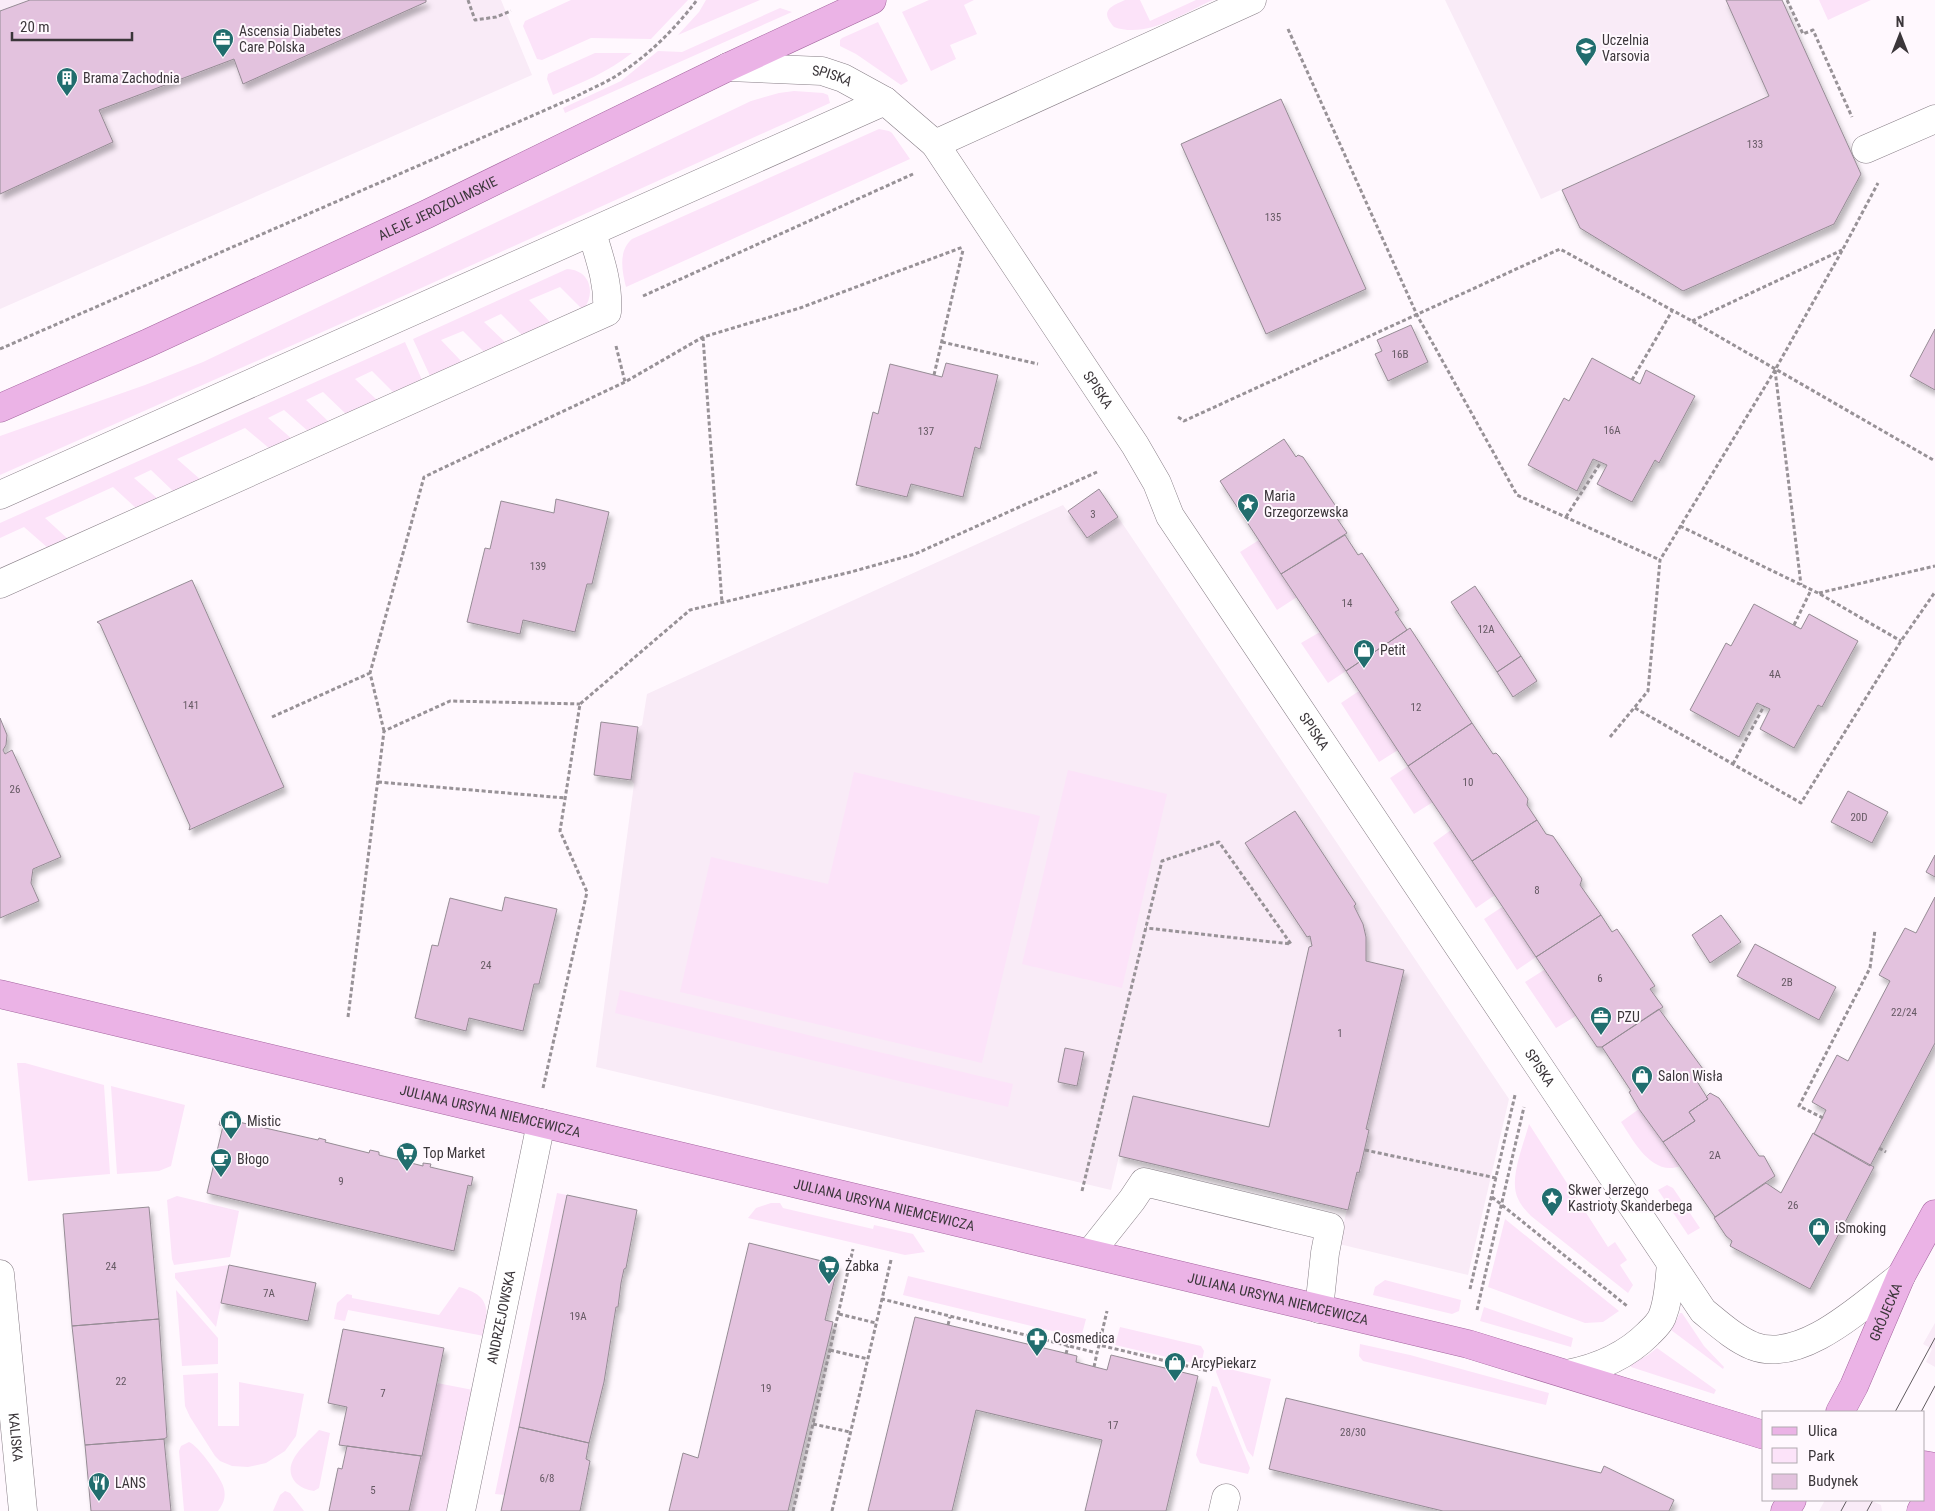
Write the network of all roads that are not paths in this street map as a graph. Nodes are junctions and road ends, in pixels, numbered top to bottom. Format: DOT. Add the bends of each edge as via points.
graph roads {
  1 [pos="872,0"];
  2 [pos="1252,0"];
  3 [pos="728,67"];
  4 [pos="884,101"];
  5 [pos="1935,119"];
  6 [pos="935,144"];
  7 [pos="1866,149"];
  8 [pos="592,233"];
  9 [pos="1,406"];
  10 [pos="0,495"];
  11 [pos="0,584"];
  12 [pos="5,1001"];
  13 [pos="540,1123"];
  14 [pos="1935,1214"];
  15 [pos="1090,1253"];
  16 [pos="1671,1264"];
  17 [pos="0,1274"];
  18 [pos="1901,1276"];
  19 [pos="1319,1309"];
  20 [pos="1567,1374"];
  21 [pos="1841,1411"];
  22 [pos="1762,1434"];
  23 [pos="1935,1486"];
  24 [pos="23,1511"];
  25 [pos="461,1511"];
  26 [pos="1921,1511"];
  1 -- 3 [label="main road, ALEJE JEROZOLIMSKIE"];
  2 -- 6 [label="street"];
  3 -- 4 [label="street, SPISKA" via="822,71 843,78"];
  3 -- 9 [label="main road, ALEJE JEROZOLIMSKIE" via="427,214 148,343"];
  4 -- 6 [label="street, SPISKA"];
  4 -- 8 [label="street"];
  5 -- 7 [label="street"];
  6 -- 16 [label="street, SPISKA" via="1135,446 1157,483 1170,516"];
  8 -- 10 [label="street"];
  8 -- 11 [label="street" via="606,281 607,312"];
  12 -- 13 [label="main road, JULIANA URSYNA NIEMCEWICZA"];
  13 -- 15 [label="main road, JULIANA URSYNA NIEMCEWICZA"];
  13 -- 25 [label="street, ANDRZEJOWSKA"];
  14 -- 18 [label="main road, GRÓJECKA"];
  15 -- 19 [label="main road, JULIANA URSYNA NIEMCEWICZA"];
  15 -- 19 [label="street" via="1144,1182 1330,1227"];
  16 -- 18 [label="street, SPISKA" via="1703,1311 1728,1332 1755,1346 1781,1350 1818,1336"];
  16 -- 20 [label="street" via="1668,1300 1662,1318 1654,1328 1636,1346 1606,1364"];
  17 -- 24 [label="street, KALISKA"];
  18 -- 21 [label="main road, GRÓJECKA"];
  19 -- 20 [label="main road, JULIANA URSYNA NIEMCEWICZA" via="1468,1344"];
  20 -- 22 [label="main road, JULIANA URSYNA NIEMCEWICZA"];
  23 -- 26 [label="main road"];
}
